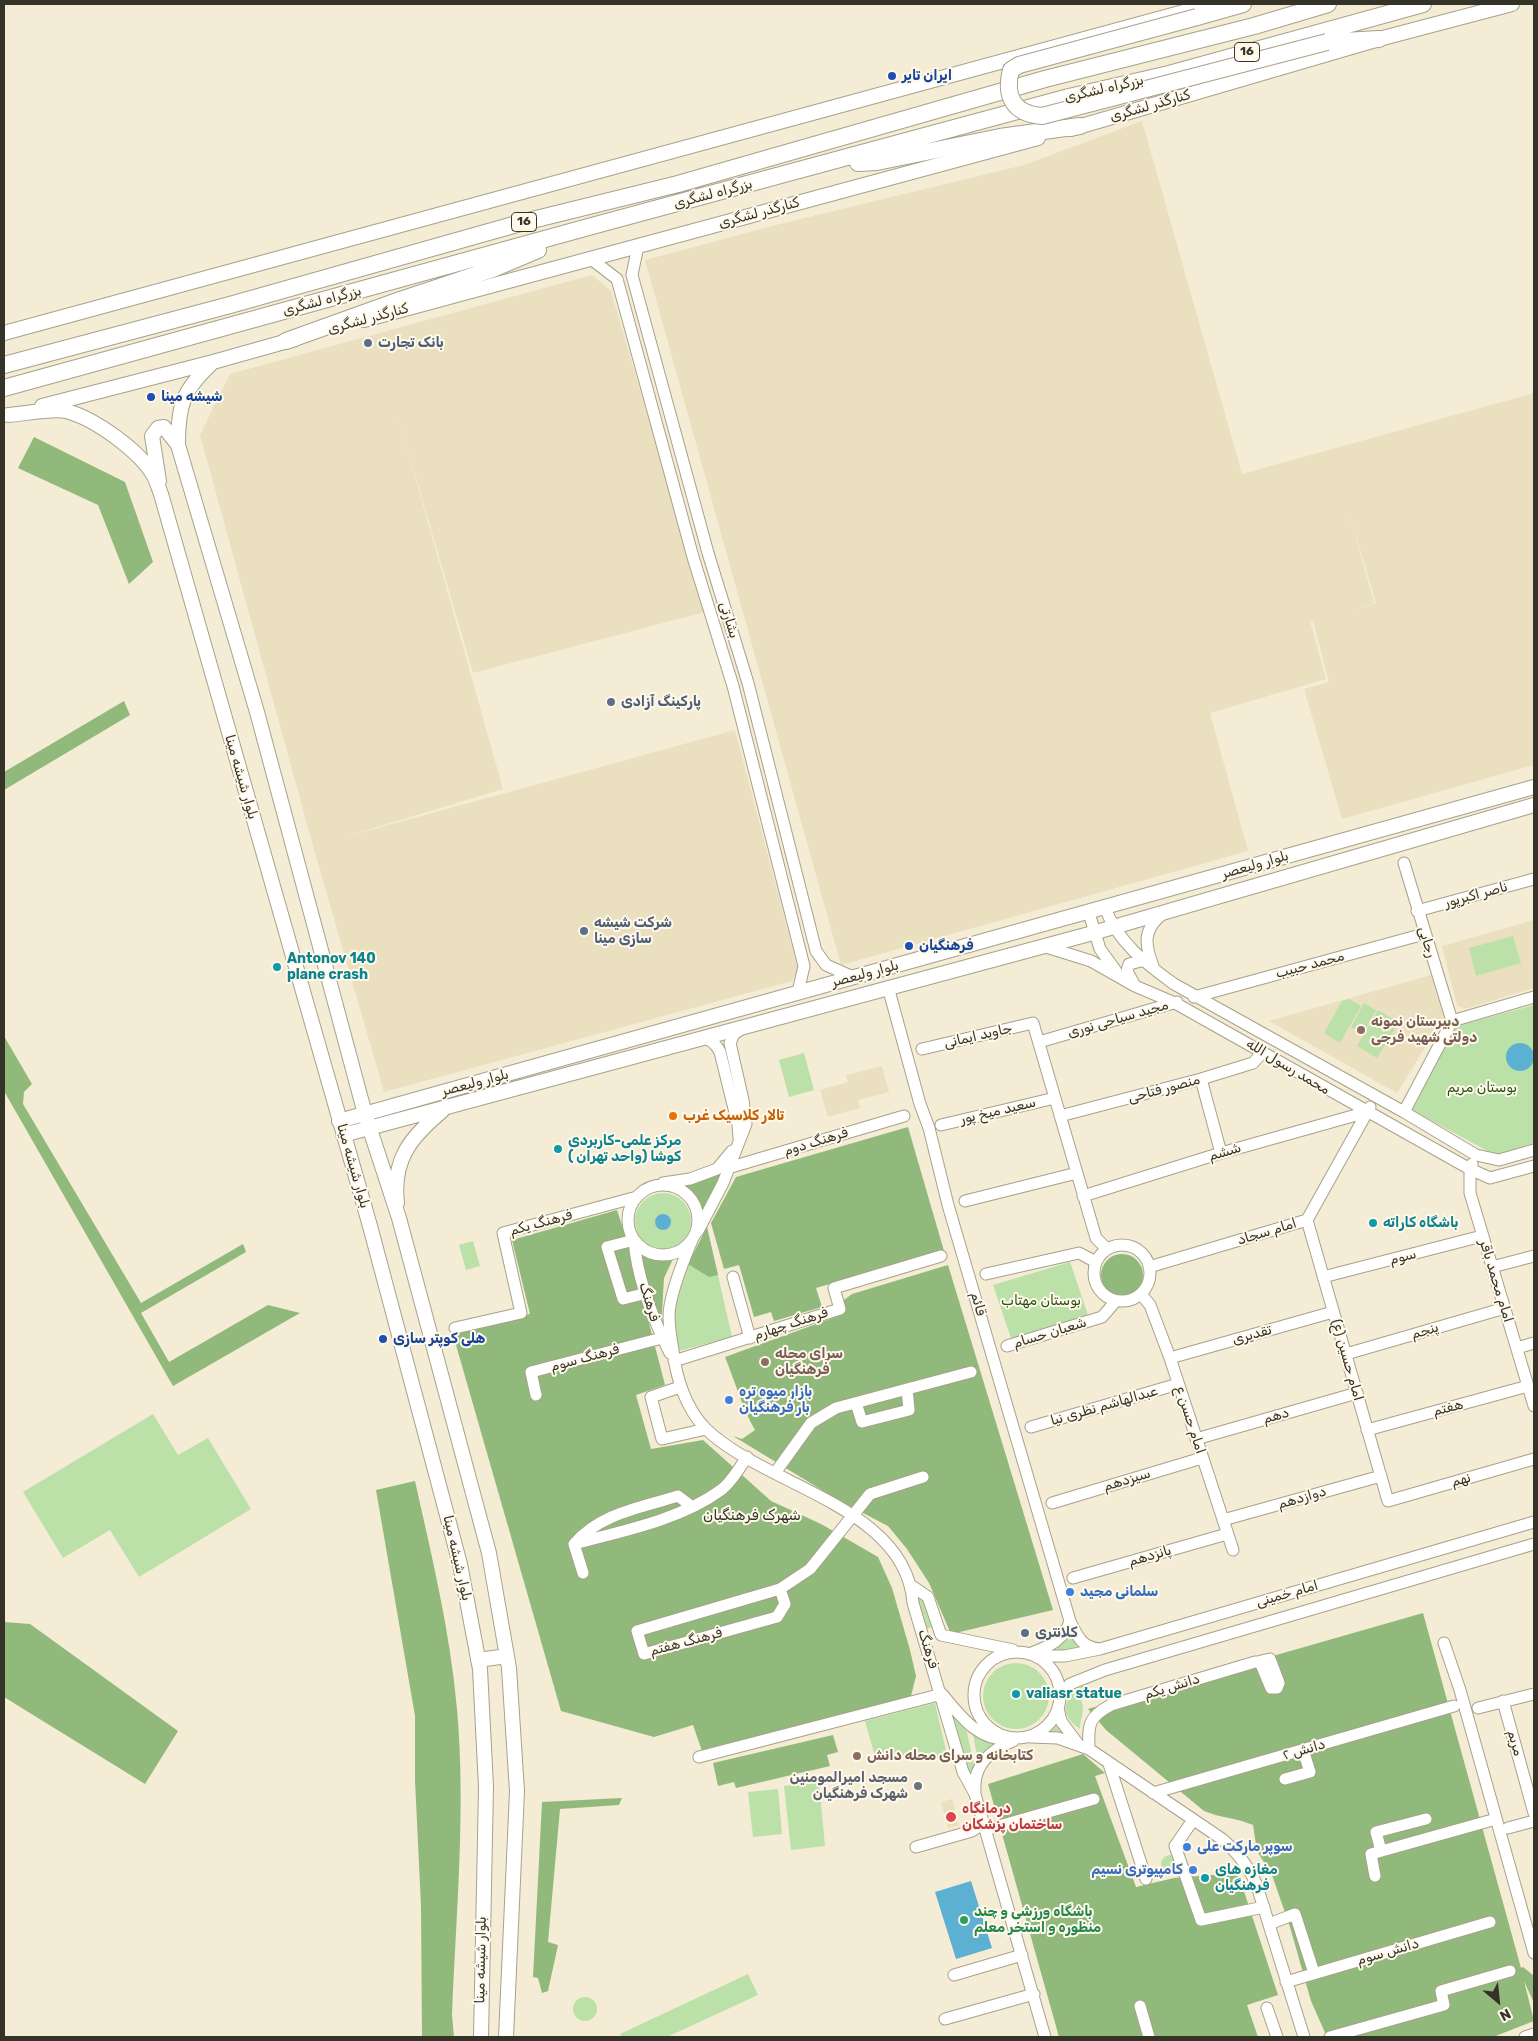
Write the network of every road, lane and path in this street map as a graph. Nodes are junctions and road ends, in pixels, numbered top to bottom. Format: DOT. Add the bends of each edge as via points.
graph roads {
  1 [pos="1213,4"];
  2 [pos="1243,4"];
  3 [pos="1328,4"];
  4 [pos="1423,4"];
  5 [pos="1512,4"];
  6 [pos="1379,38"];
  7 [pos="1080,126"];
  8 [pos="821,165"];
  9 [pos="592,226"];
  10 [pos="638,246"];
  11 [pos="591,258"];
  12 [pos="632,275"];
  13 [pos="617,279"];
  14 [pos="4,333"];
  15 [pos="286,341"];
  16 [pos="213,362"];
  17 [pos="4,365"];
  18 [pos="4,388"];
  19 [pos="6,415"];
  20 [pos="178,445"];
  21 [pos="161,494"];
  22 [pos="708,553"];
  23 [pos="693,557"];
  24 [pos="1534,787"];
  25 [pos="1534,805"];
  26 [pos="1404,863"];
  27 [pos="1534,879"];
  28 [pos="1105,908"];
  29 [pos="1169,909"];
  30 [pos="1417,911"];
  31 [pos="1089,913"];
  32 [pos="1112,926"];
  33 [pos="1093,932"];
  34 [pos="1424,934"];
  35 [pos="1040,946"];
  36 [pos="1144,960"];
  37 [pos="1154,970"];
  38 [pos="853,977"];
  39 [pos="1135,986"];
  40 [pos="888,987"];
  41 [pos="798,992"];
  42 [pos="1197,996"];
  43 [pos="1534,997"];
  44 [pos="1175,1003"];
  45 [pos="733,1011"];
  46 [pos="1452,1021"];
  47 [pos="697,1022"];
  48 [pos="752,1024"];
  49 [pos="736,1029"];
  50 [pos="701,1038"];
  51 [pos="1039,1042"];
  52 [pos="922,1049"];
  53 [pos="726,1051"];
  54 [pos="1263,1052"];
  55 [pos="1202,1079"];
  56 [pos="1375,1096"];
  57 [pos="1055,1098"];
  58 [pos="446,1108"];
  59 [pos="1367,1112"];
  60 [pos="1404,1112"];
  61 [pos="364,1114"];
  62 [pos="904,1116"];
  63 [pos="1060,1116"];
  64 [pos="340,1121"];
  65 [pos="941,1125"];
  66 [pos="369,1128"];
  67 [pos="343,1135"];
  68 [pos="739,1142"];
  69 [pos="1534,1150"];
  70 [pos="1222,1153"];
  71 [pos="1476,1155"];
  72 [pos="1534,1166"];
  73 [pos="728,1168"];
  74 [pos="1470,1169"];
  75 [pos="1077,1173"];
  76 [pos="655,1186"];
  77 [pos="1083,1196"];
  78 [pos="637,1197"];
  79 [pos="964,1201"];
  80 [pos="399,1218"];
  81 [pos="1307,1220"];
  82 [pos="695,1235"];
  83 [pos="1482,1236"];
  84 [pos="634,1240"];
  85 [pos="1107,1249"];
  86 [pos="941,1256"];
  87 [pos="1534,1256"];
  88 [pos="1096,1262"];
  89 [pos="1149,1267"];
  90 [pos="1492,1267"];
  91 [pos="986,1274"];
  92 [pos="733,1277"];
  93 [pos="1323,1277"];
  94 [pos="647,1293"];
  95 [pos="1140,1294"];
  96 [pos="1116,1301"];
  97 [pos="1505,1308"];
  98 [pos="1333,1312"];
  99 [pos="454,1328"];
  100 [pos="662,1338"];
  101 [pos="750,1338"];
  102 [pos="1534,1342"];
  103 [pos="1007,1346"];
  104 [pos="1516,1348"];
  105 [pos="1346,1354"];
  106 [pos="1170,1358"];
  107 [pos="674,1361"];
  108 [pos="971,1372"];
  109 [pos="1178,1384"];
  110 [pos="1528,1386"];
  111 [pos="680,1387"];
  112 [pos="908,1389"];
  113 [pos="1356,1392"];
  114 [pos="536,1395"];
  115 [pos="856,1403"];
  116 [pos="1534,1406"];
  117 [pos="1030,1427"];
  118 [pos="706,1429"];
  119 [pos="1367,1430"];
  120 [pos="1196,1439"];
  121 [pos="748,1457"];
  122 [pos="1202,1458"];
  123 [pos="1534,1459"];
  124 [pos="775,1473"];
  125 [pos="1380,1476"];
  126 [pos="923,1477"];
  127 [pos="1388,1501"];
  128 [pos="1052,1503"];
  129 [pos="691,1506"];
  130 [pos="853,1516"];
  131 [pos="1223,1520"];
  132 [pos="1534,1522"];
  133 [pos="1227,1534"];
  134 [pos="574,1544"];
  135 [pos="1534,1544"];
  136 [pos="1233,1550"];
  137 [pos="583,1573"];
  138 [pos="1073,1578"];
  139 [pos="912,1586"];
  140 [pos="780,1589"];
  141 [pos="1070,1621"];
  142 [pos="941,1635"];
  143 [pos="925,1641"];
  144 [pos="1444,1644"];
  145 [pos="1100,1649"];
  146 [pos="1029,1654"];
  147 [pos="507,1656"];
  148 [pos="478,1660"];
  149 [pos="1270,1688"];
  150 [pos="942,1694"];
  151 [pos="1534,1694"];
  152 [pos="1060,1696"];
  153 [pos="1503,1701"];
  154 [pos="1454,1706"];
  155 [pos="1058,1708"];
  156 [pos="1478,1708"];
  157 [pos="1021,1738"];
  158 [pos="1078,1744"];
  159 [pos="1089,1749"];
  160 [pos="1304,1750"];
  161 [pos="699,1757"];
  162 [pos="1109,1764"];
  163 [pos="1285,1779"];
  164 [pos="975,1794"];
  165 [pos="1154,1794"];
  166 [pos="1094,1799"];
  167 [pos="1534,1813"];
  168 [pos="1426,1819"];
  169 [pos="1496,1819"];
  170 [pos="1194,1820"];
  171 [pos="1534,1821"];
  172 [pos="984,1825"];
  173 [pos="1508,1828"];
  174 [pos="916,1847"];
  175 [pos="1381,1851"];
  176 [pos="1375,1876"];
  177 [pos="1146,1879"];
  178 [pos="1264,1907"];
  179 [pos="1490,1922"];
  180 [pos="1269,1924"];
  181 [pos="1534,1953"];
  182 [pos="1022,1955"];
  183 [pos="1510,1971"];
  184 [pos="1314,1974"];
  185 [pos="954,1975"];
  186 [pos="1286,1982"];
  187 [pos="1034,1994"];
  188 [pos="1140,2006"];
  189 [pos="1266,2008"];
  190 [pos="945,2020"];
  191 [pos="1534,2034"];
  192 [pos="481,2037"];
  193 [pos="506,2037"];
  194 [pos="1043,2037"];
  195 [pos="1149,2037"];
  196 [pos="1277,2037"];
  197 [pos="1304,2037"];
  198 [pos="1330,2037"];
  199 [pos="1525,2037"];
  1 -- 14 [label="main road"];
  2 -- 6 [label="highway, bridge" via="1019,65 1011,70 1008,81 1010,95 1017,108 1029,115 1042,116 1327,42"];
  3 -- 17 [label="highway, بزرگراه لشگری / 16" via="1045,79 678,184 524,222"];
  4 -- 8 [label="highway, بزرگراه لشگری / 16"];
  5 -- 6 [label="main road, کنارگذر لشگری"];
  6 -- 7 [label="main road, کنارگذر لشگری"];
  7 -- 8 [label="highway" via="1000,137 876,162"];
  7 -- 10 [label="main road, کنارگذر لشگری"];
  8 -- 9 [label="highway, بزرگراه لشگری / 16"];
  9 -- 15 [label="highway" via="493,270"];
  9 -- 18 [label="highway, بزرگراه لشگری / 16"];
  10 -- 11 [label="main road, کنارگذر لشگری"];
  10 -- 12 [label="street, بشارتی"];
  11 -- 13 [label="street"];
  11 -- 15 [label="main road, کنارگذر لشگری"];
  12 -- 13 [label="street" via="624,273"];
  12 -- 22 [label="street, بشارتی"];
  13 -- 23 [label="street, بشارتی"];
  15 -- 16 [label="main road, کنارگذر لشگری"];
  16 -- 19 [label="main road, کنارگذر لشگری"];
  16 -- 20 [label="main road, بلوار شیشه مینا" via="193,381 181,406"];
  19 -- 21 [label="main road, بلوار شیشه مینا" via="64,411 86,419 114,436 135,456 154,476"];
  20 -- 21 [label="main road" via="164,427 158,428 152,436"];
  20 -- 61 [label="main road, بلوار شیشه مینا" via="257,712"];
  21 -- 64 [label="main road, بلوار شیشه مینا"];
  22 -- 23 [label="street"];
  22 -- 38 [label="street, بشارتی" via="748,682 816,951 826,965"];
  23 -- 41 [label="street, بشارتی" via="733,686 804,966"];
  24 -- 28 [label="main road, بلوار ولیعصر"];
  25 -- 29 [label="main road, بلوار ولیعصر"];
  26 -- 30 [label="street, رجایی"];
  27 -- 30 [label="street, ناصر اکبرپور"];
  28 -- 31 [label="main road, بلوار ولیعصر"];
  28 -- 32 [label="street, محمد رسول الله"];
  29 -- 32 [label="main road, بلوار ولیعصر"];
  29 -- 37 [label="street" via="1156,918 1148,931 1146,948"];
  30 -- 34 [label="street, رجایی"];
  31 -- 33 [label="street"];
  31 -- 38 [label="main road, بلوار ولیعصر"];
  32 -- 33 [label="main road, بلوار ولیعصر"];
  32 -- 36 [label="street, محمد رسول الله"];
  33 -- 35 [label="main road, بلوار ولیعصر"];
  33 -- 39 [label="street" via="1112,968"];
  34 -- 42 [label="street, محمد حبیب"];
  34 -- 46 [label="street, رجایی"];
  35 -- 39 [label="street, محمد رسول الله" via="1091,961"];
  35 -- 40 [label="main road, بلوار ولیعصر"];
  36 -- 37 [label="street, محمد رسول الله"];
  36 -- 39 [label="street" via="1129,964 1127,971"];
  37 -- 42 [label="street, محمد رسول الله"];
  38 -- 41 [label="main road, بلوار ولیعصر"];
  39 -- 44 [label="street, محمد رسول الله"];
  40 -- 48 [label="main road, بلوار ولیعصر"];
  40 -- 141 [label="street, قائم"];
  41 -- 45 [label="main road, بلوار ولیعصر"];
  42 -- 44 [label="street, مجید سیاحی نوری"];
  42 -- 56 [label="street, محمد رسول الله"];
  43 -- 46 [label="street"];
  44 -- 51 [label="street, مجید سیاحی نوری"];
  44 -- 54 [label="street, محمد رسول الله"];
  45 -- 47 [label="main road, بلوار ولیعصر"];
  45 -- 49 [label="main road" via="729,1019"];
  46 -- 60 [label="street"];
  47 -- 50 [label="main road" via="704,1029"];
  47 -- 61 [label="main road, بلوار ولیعصر"];
  48 -- 49 [label="main road, بلوار ولیعصر"];
  48 -- 53 [label="street" via="734,1034"];
  49 -- 50 [label="main road, بلوار ولیعصر"];
  50 -- 53 [label="street" via="708,1038"];
  50 -- 58 [label="main road, بلوار ولیعصر"];
  51 -- 52 [label="street, جاوید ایمانی" via="1034,1023"];
  51 -- 57 [label="street"];
  53 -- 68 [label="street, فرهنگ" via="743,1100 746,1124"];
  54 -- 55 [label="street, منصور فتاحی" via="1254,1063"];
  54 -- 59 [label="street, محمد رسول الله"];
  55 -- 63 [label="street, منصور فتاحی"];
  55 -- 70 [label="street"];
  56 -- 59 [label="street, امام سجاد"];
  56 -- 60 [label="street, محمد رسول الله"];
  57 -- 63 [label="street"];
  57 -- 65 [label="street, سعید میخ پور"];
  58 -- 66 [label="main road, بلوار ولیعصر"];
  58 -- 80 [label="main road" via="411,1139 403,1153 396,1197"];
  59 -- 70 [label="street, ششم"];
  59 -- 74 [label="street, محمد رسول الله"];
  59 -- 81 [label="street, امام سجاد"];
  60 -- 71 [label="street, محمد رسول الله"];
  61 -- 64 [label="main road, بلوار ولیعصر"];
  61 -- 66 [label="main road, بلوار شیشه مینا"];
  62 -- 73 [label="street, فرهنگ دوم"];
  63 -- 75 [label="street"];
  64 -- 67 [label="main road, بلوار شیشه مینا"];
  66 -- 67 [label="main road, بلوار ولیعصر"];
  66 -- 80 [label="main road, بلوار شیشه مینا"];
  67 -- 148 [label="main road, بلوار شیشه مینا" via="394,1309 457,1554"];
  68 -- 73 [label="street, فرهنگ"];
  68 -- 76 [label="street" via="717,1169 690,1179"];
  69 -- 71 [label="street, محمد رسول الله" via="1499,1160"];
  70 -- 77 [label="street, ششم"];
  71 -- 74 [label="street, امام محمد باقر"];
  72 -- 74 [label="street, محمد رسول الله" via="1490,1178"];
  73 -- 82 [label="street, فرهنگ"];
  74 -- 83 [label="street, امام محمد باقر" via="1470,1192"];
  75 -- 77 [label="street"];
  75 -- 79 [label="street"];
  76 -- 78 [label="street"];
  76 -- 82 [label="street" via="678,1188 688,1195 698,1215"];
  77 -- 85 [label="street" via="1096,1238"];
  78 -- 84 [label="street, فرهنگ" via="628,1218"];
  78 -- 99 [label="street, فرهنگ یکم" via="504,1233 521,1313"];
  80 -- 147 [label="main road, بلوار شیشه مینا" via="489,1553"];
  81 -- 89 [label="street, امام سجاد"];
  81 -- 93 [label="street, امام حسین (ع)"];
  82 -- 84 [label="street, فرهنگ" via="684,1248 663,1255 652,1253"];
  82 -- 107 [label="street, فرهنگ" via="682,1264 669,1314"];
  83 -- 90 [label="street, امام محمد باقر"];
  83 -- 93 [label="street, سوم"];
  84 -- 94 [label="street, فرهنگ" via="635,1257"];
  84 -- 94 [label="street" via="607,1247 623,1299"];
  85 -- 88 [label="street"];
  85 -- 89 [label="street" via="1124,1245 1133,1248 1146,1259"];
  86 -- 101 [label="street, فرهنگ چهارم" via="834,1288 840,1309"];
  87 -- 90 [label="street"];
  88 -- 91 [label="street" via="1079,1253"];
  88 -- 96 [label="street" via="1096,1286"];
  89 -- 95 [label="street" via="1148,1282"];
  90 -- 97 [label="street, امام محمد باقر"];
  92 -- 101 [label="street"];
  93 -- 98 [label="street, امام حسین (ع)"];
  94 -- 100 [label="street, فرهنگ"];
  95 -- 96 [label="street" via="1133,1299"];
  95 -- 106 [label="street, امام حسن ع" via="1150,1305"];
  96 -- 103 [label="street, شعبان حسام" via="1102,1317"];
  97 -- 104 [label="street, امام محمد باقر"];
  97 -- 105 [label="street, پنجم"];
  98 -- 105 [label="street, امام حسین (ع)"];
  98 -- 106 [label="street, تقدیری"];
  100 -- 107 [label="street, فرهنگ"];
  100 -- 114 [label="street, فرهنگ سوم" via="531,1372"];
  101 -- 107 [label="street, فرهنگ چهارم"];
  102 -- 104 [label="street"];
  104 -- 110 [label="street, امام محمد باقر"];
  105 -- 113 [label="street, امام حسین (ع)"];
  106 -- 109 [label="street, امام حسن ع"];
  107 -- 111 [label="street, فرهنگ"];
  108 -- 112 [label="street"];
  109 -- 117 [label="street, عبدالهاشم نظری نیا"];
  109 -- 120 [label="street, امام حسن ع"];
  110 -- 116 [label="street, امام محمد باقر"];
  110 -- 119 [label="street, هفتم"];
  111 -- 118 [label="street, فرهنگ"];
  111 -- 118 [label="street" via="651,1397 662,1440"];
  112 -- 115 [label="street"];
  112 -- 115 [label="street" via="909,1410 862,1422"];
  113 -- 119 [label="street, امام حسین (ع)"];
  113 -- 120 [label="street, دهم"];
  115 -- 124 [label="street" via="836,1408 810,1423"];
  118 -- 121 [label="street, فرهنگ"];
  119 -- 125 [label="street, امام حسین (ع)"];
  120 -- 122 [label="street, امام حسن ع"];
  121 -- 124 [label="street, فرهنگ"];
  121 -- 129 [label="street" via="722,1489"];
  122 -- 128 [label="street, سیزدهم"];
  122 -- 131 [label="street, امام حسن ع"];
  123 -- 127 [label="street, نهم"];
  124 -- 130 [label="street, فرهنگ"];
  125 -- 127 [label="street, امام حسین (ع)"];
  125 -- 131 [label="street, دوازدهم"];
  126 -- 130 [label="street, فرهنگ هفتم" via="870,1494"];
  129 -- 134 [label="street" via="633,1528"];
  129 -- 134 [label="street" via="678,1496 602,1519"];
  130 -- 139 [label="street, فرهنگ" via="898,1555"];
  130 -- 140 [label="street, فرهنگ هفتم" via="810,1570"];
  131 -- 133 [label="street, امام حسن ع"];
  132 -- 145 [label="street, امام خمینی"];
  133 -- 136 [label="street, امام حسن ع"];
  133 -- 138 [label="street, پانزدهم"];
  134 -- 137 [label="street"];
  135 -- 152 [label="street, امام خمینی" via="1096,1673 1070,1684"];
  139 -- 142 [label="street" via="928,1597"];
  139 -- 143 [label="street, فرهنگ" via="913,1603"];
  140 -- 140 [label="street, فرهنگ هفتم" via="637,1631 644,1654 777,1617 784,1604"];
  141 -- 145 [label="street, قائم" via="1084,1644"];
  141 -- 146 [label="street" via="1068,1629 1056,1642"];
  142 -- 143 [label="street" via="932,1634"];
  142 -- 146 [label="street"];
  143 -- 150 [label="street, فرهنگ"];
  144 -- 169 [label="street"];
  145 -- 146 [label="street, امام خمینی" via="1066,1656"];
  146 -- 152 [label="street" via="1050,1668 1056,1677"];
  146 -- 157 [label="street" via="1002,1654 985,1666 974,1684 974,1706 984,1724 996,1734"];
  147 -- 148 [label="main road"];
  147 -- 193 [label="main road, بلوار شیشه مینا" via="517,1790"];
  148 -- 192 [label="main road, بلوار شیشه مینا" via="486,1787"];
  149 -- 159 [label="street, دانش یکم" via="1260,1662 1257,1662 1111,1705 1092,1719 1088,1730"];
  150 -- 157 [label="street" via="976,1731 992,1738"];
  150 -- 161 [label="street"];
  150 -- 164 [label="street, فرهنگ" via="963,1772"];
  151 -- 153 [label="street"];
  152 -- 155 [label="street"];
  153 -- 156 [label="street"];
  153 -- 167 [label="street, مریم"];
  154 -- 160 [label="street, دانش ۲"];
  155 -- 157 [label="street" via="1047,1726"];
  155 -- 158 [label="street" via="1061,1721"];
  157 -- 158 [label="street" via="1058,1738"];
  157 -- 164 [label="street" via="1004,1745 979,1765 975,1773"];
  158 -- 159 [label="street"];
  159 -- 162 [label="street"];
  160 -- 163 [label="street" via="1310,1772"];
  160 -- 165 [label="street, دانش ۲"];
  162 -- 165 [label="street"];
  162 -- 177 [label="street"];
  164 -- 172 [label="street, فرهنگ"];
  165 -- 170 [label="street"];
  166 -- 172 [label="street"];
  168 -- 175 [label="street" via="1376,1832"];
  169 -- 175 [label="street"];
  169 -- 181 [label="street"];
  170 -- 178 [label="street" via="1222,1839 1242,1859 1254,1877"];
  170 -- 178 [label="street" via="1175,1846 1201,1920"];
  171 -- 173 [label="street"];
  172 -- 174 [label="street"];
  172 -- 182 [label="street, فرهنگ"];
  175 -- 176 [label="street" via="1371,1854"];
  178 -- 180 [label="street"];
  179 -- 184 [label="street, دانش سوم"];
  180 -- 184 [label="street" via="1295,1914"];
  180 -- 186 [label="street"];
  182 -- 185 [label="street"];
  182 -- 187 [label="street, فرهنگ"];
  183 -- 198 [label="street" via="1441,1991 1444,2005"];
  184 -- 186 [label="street, دانش سوم"];
  186 -- 197 [label="street"];
  187 -- 190 [label="street"];
  187 -- 194 [label="street, فرهنگ"];
  188 -- 195 [label="street"];
  189 -- 196 [label="street"];
  191 -- 199 [label="street"];
}
